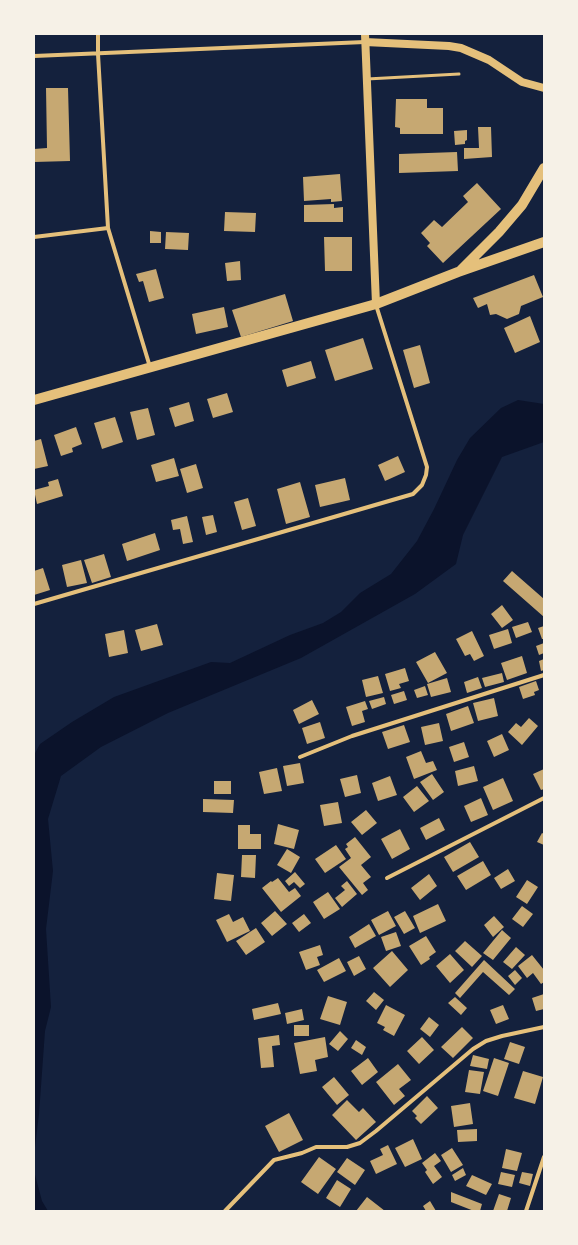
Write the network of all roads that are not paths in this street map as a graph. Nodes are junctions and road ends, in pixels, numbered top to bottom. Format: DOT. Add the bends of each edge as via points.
graph roads {
  1 [pos="98,34"];
  2 [pos="365,38"];
  3 [pos="98,54"];
  4 [pos="34,56"];
  5 [pos="459,74"];
  6 [pos="367,79"];
  7 [pos="544,88"];
  8 [pos="544,168"];
  9 [pos="108,228"];
  10 [pos="34,237"];
  11 [pos="544,242"];
  12 [pos="458,272"];
  13 [pos="376,304"];
  14 [pos="150,368"];
  15 [pos="34,400"];
  16 [pos="34,604"];
  17 [pos="544,675"];
  18 [pos="300,757"];
  19 [pos="544,798"];
  20 [pos="387,878"];
  21 [pos="544,1027"];
  22 [pos="544,1157"];
  23 [pos="224,1211"];
  24 [pos="526,1211"];
  1 -- 3 [label="street"];
  2 -- 3 [label="street"];
  2 -- 6 [label="main road"];
  2 -- 7 [label="main road" via="461,48 489,60 522,82"];
  3 -- 4 [label="street"];
  3 -- 9 [label="street"];
  5 -- 6 [label="lane"];
  6 -- 13 [label="main road"];
  8 -- 12 [label="main road" via="522,205 499,232"];
  9 -- 10 [label="street"];
  9 -- 14 [label="street"];
  11 -- 12 [label="main road"];
  12 -- 13 [label="main road"];
  13 -- 14 [label="main road"];
  13 -- 16 [label="street" via="427,468 422,485 413,494"];
  14 -- 15 [label="main road"];
  17 -- 18 [label="street" via="352,736"];
  19 -- 20 [label="street"];
  21 -- 23 [label="street" via="502,1036 479,1045 360,1143 347,1147 316,1147 274,1160"];
  22 -- 24 [label="street"];
}
